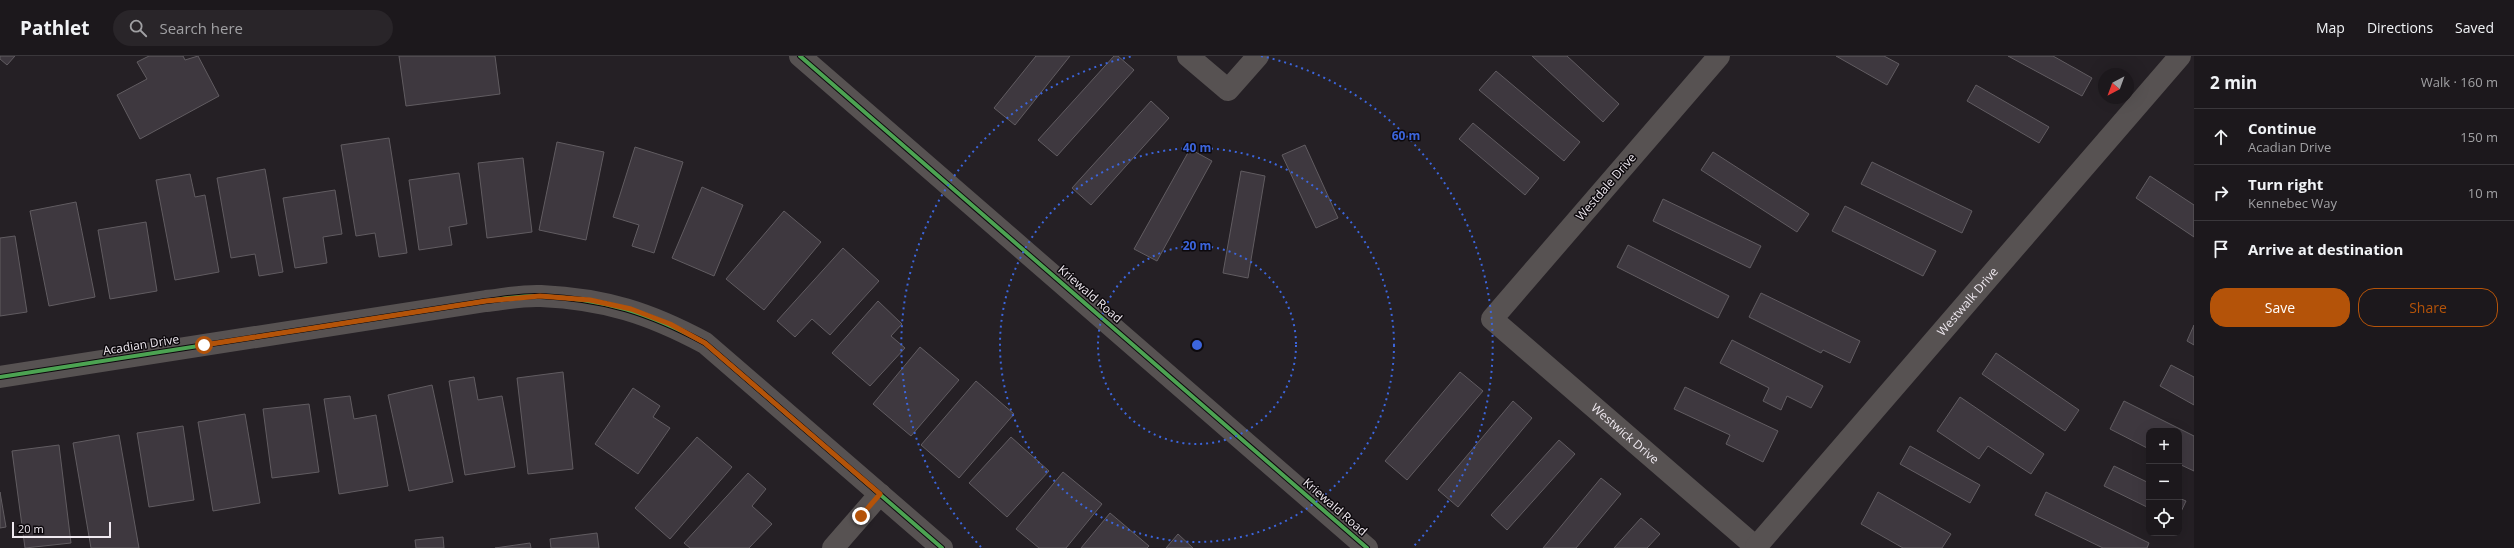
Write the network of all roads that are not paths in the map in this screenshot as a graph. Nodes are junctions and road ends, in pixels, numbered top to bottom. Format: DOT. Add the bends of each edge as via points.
graph roads {
  1 [pos="800,56"];
  2 [pos="1188,56"];
  3 [pos="1258,56"];
  4 [pos="1719,56"];
  5 [pos="2180,56"];
  6 [pos="1492,319"];
  7 [pos="0,377"];
  8 [pos="880,494"];
  9 [pos="833,548"];
  10 [pos="942,548"];
  11 [pos="1367,548"];
  12 [pos="1757,548"];
  1 -- 11 [label="street, Kriewald Road"];
  2 -- 3 [label="street" via="1228,90"];
  4 -- 6 [label="street, Westdale Drive"];
  5 -- 12 [label="street, Westwalk Drive"];
  6 -- 12 [label="street, Westwick Drive"];
  7 -- 8 [label="street, Acadian Drive" via="486,301 540,296 590,300 631,309 670,324 705,343"];
  8 -- 9 [label="street"];
  8 -- 10 [label="street, Acadian Drive"];
}
